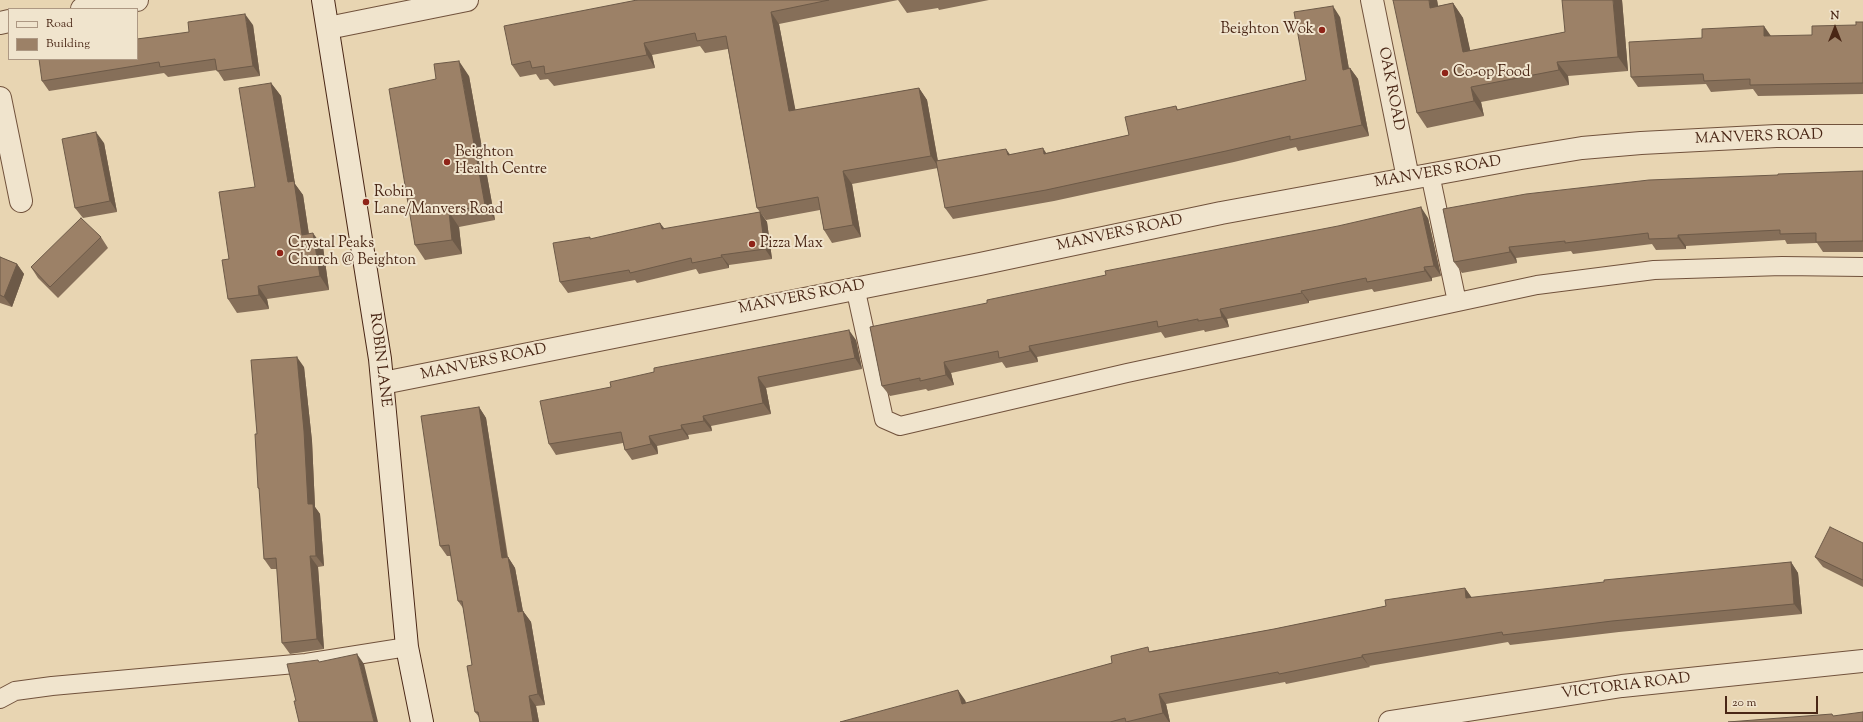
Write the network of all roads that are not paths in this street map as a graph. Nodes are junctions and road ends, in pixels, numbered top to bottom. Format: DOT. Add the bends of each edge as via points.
graph roads {
  1 [pos="137,0"];
  2 [pos="323,0"];
  3 [pos="467,0"];
  4 [pos="1372,0"];
  5 [pos="88,8"];
  6 [pos="328,28"];
  7 [pos="0,98"];
  8 [pos="1863,136"];
  9 [pos="1430,174"];
  10 [pos="1408,178"];
  11 [pos="21,201"];
  12 [pos="1863,267"];
  13 [pos="855,287"];
  14 [pos="1457,302"];
  15 [pos="383,383"];
  16 [pos="407,647"];
  17 [pos="1863,662"];
  18 [pos="0,699"];
  19 [pos="1446,717"];
  20 [pos="422,722"];
  21 [pos="1390,722"];
  1 -- 5 [label="street"];
  2 -- 6 [label="street, ROBIN LANE"];
  3 -- 6 [label="street"];
  4 -- 10 [label="street, OAK ROAD"];
  6 -- 15 [label="street, ROBIN LANE"];
  7 -- 11 [label="street"];
  8 -- 9 [label="street, MANVERS ROAD" via="1776,136 1582,148"];
  9 -- 10 [label="street, MANVERS ROAD"];
  9 -- 14 [label="lane"];
  10 -- 13 [label="street, MANVERS ROAD"];
  12 -- 14 [label="lane" via="1782,266 1654,270 1537,285"];
  13 -- 14 [label="lane" via="884,419 900,426 1127,373"];
  13 -- 15 [label="street, MANVERS ROAD"];
  15 -- 16 [label="street, ROBIN LANE"];
  16 -- 18 [label="lane" via="306,663 52,686 15,692"];
  16 -- 20 [label="street, ROBIN LANE"];
  17 -- 19 [label="street, VICTORIA ROAD" via="1622,686"];
  19 -- 21 [label="street, VICTORIA ROAD"];
}
